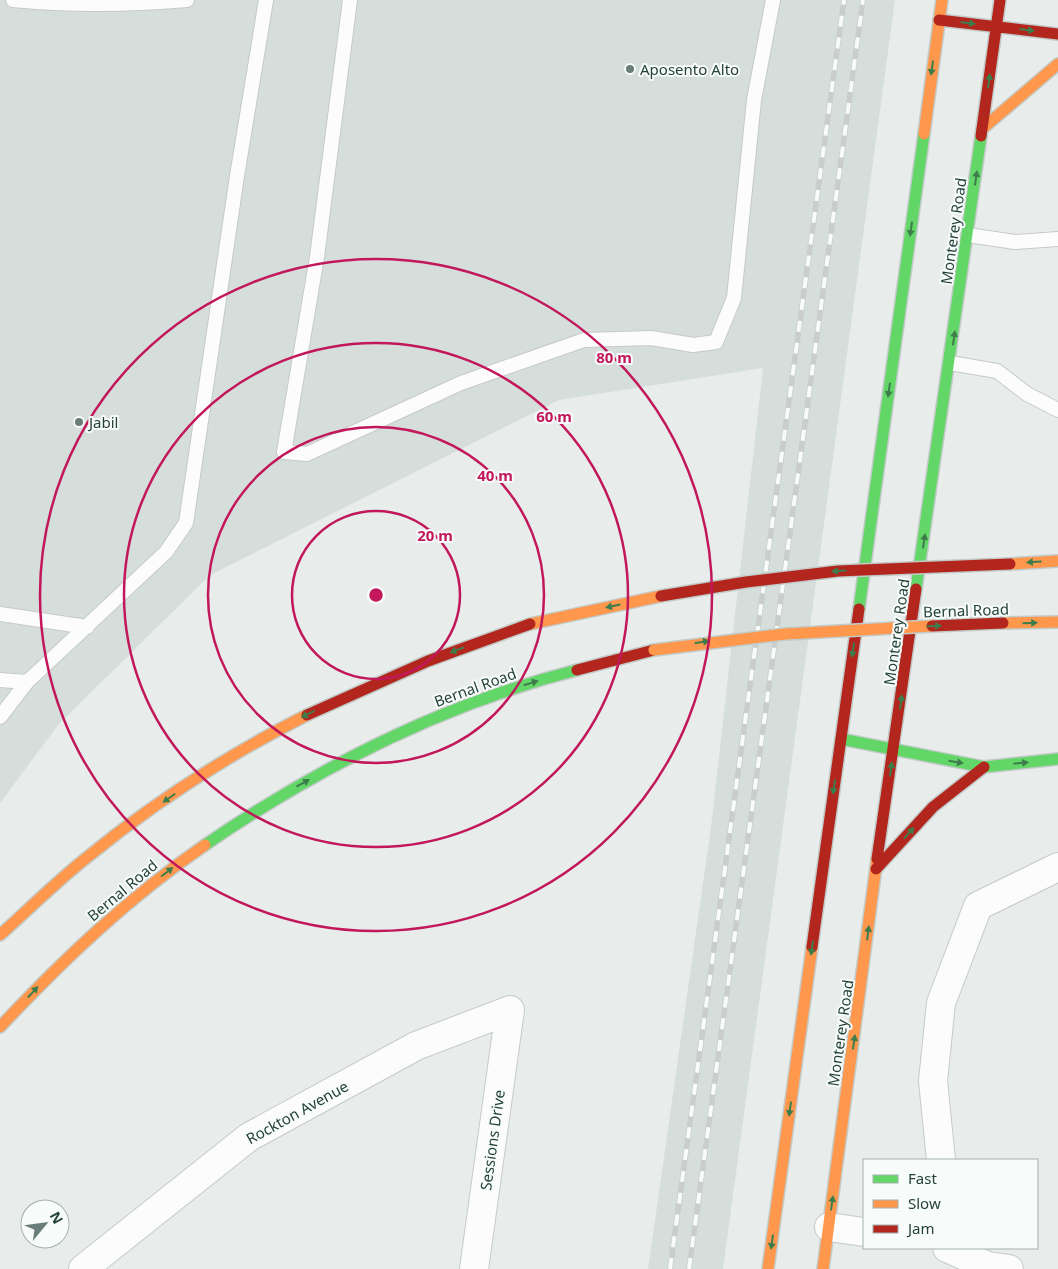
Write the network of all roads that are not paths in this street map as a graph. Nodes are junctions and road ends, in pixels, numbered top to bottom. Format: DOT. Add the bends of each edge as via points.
graph roads {
  1 [pos="13,0"];
  2 [pos="187,0"];
  3 [pos="266,0"];
  4 [pos="350,0"];
  5 [pos="773,0"];
  6 [pos="942,0"];
  7 [pos="1000,0"];
  8 [pos="939,20"];
  9 [pos="997,26"];
  10 [pos="1058,34"];
  11 [pos="1058,64"];
  12 [pos="982,130"];
  13 [pos="968,235"];
  14 [pos="1058,239"];
  15 [pos="950,363"];
  16 [pos="1058,410"];
  17 [pos="1058,561"];
  18 [pos="0,614"];
  19 [pos="1058,622"];
  20 [pos="87,627"];
  21 [pos="0,680"];
  22 [pos="27,682"];
  23 [pos="0,717"];
  24 [pos="840,739"];
  25 [pos="894,750"];
  26 [pos="1058,760"];
  27 [pos="984,767"];
  28 [pos="1058,867"];
  29 [pos="876,869"];
  30 [pos="0,935"];
  31 [pos="510,1010"];
  32 [pos="0,1027"];
  33 [pos="941,1159"];
  34 [pos="829,1227"];
  35 [pos="863,1232"];
  36 [pos="949,1249"];
  37 [pos="83,1269"];
  38 [pos="474,1269"];
  39 [pos="768,1269"];
  40 [pos="823,1269"];
  41 [pos="1009,1269"];
  1 -- 2 [label="lane" via="123,6"];
  3 -- 20 [label="lane" via="186,522 166,552"];
  4 -- 5 [label="lane" via="317,257 284,452 307,454 462,383 584,340 651,338 693,345 716,342 734,298 754,100"];
  6 -- 8 [label="main road"];
  7 -- 9 [label="main road, Monterey Road"];
  8 -- 9 [label="main road, one-way"];
  8 -- 24 [label="main road, one-way"];
  9 -- 10 [label="main road, one-way"];
  12 -- 9 [label="main road, Monterey Road, one-way"];
  11 -- 12 [label="main road"];
  13 -- 12 [label="main road, Monterey Road, one-way"];
  13 -- 14 [label="lane" via="1016,242"];
  15 -- 13 [label="main road, Monterey Road, one-way"];
  15 -- 16 [label="lane" via="997,370 1027,394"];
  25 -- 15 [label="main road, Monterey Road, one-way"];
  17 -- 30 [label="main road, one-way, bridge" via="838,571 746,582 534,623 463,647 387,677 282,727 228,759 85,859"];
  18 -- 20 [label="lane"];
  32 -- 19 [label="main road, Bernal Road, one-way, bridge" via="102,925 197,849 273,799 367,749 453,710 546,678 654,650 738,637 826,630"];
  20 -- 22 [label="lane"];
  21 -- 22 [label="lane"];
  22 -- 23 [label="lane"];
  24 -- 25 [label="main road"];
  24 -- 39 [label="main road, one-way"];
  25 -- 27 [label="main road, one-way"];
  29 -- 25 [label="main road, Monterey Road, one-way"];
  27 -- 26 [label="main road, one-way"];
  29 -- 27 [label="main road, one-way" via="933,807"];
  28 -- 33 [label="street" via="978,906 941,1003 933,1081"];
  34 -- 29 [label="main road, Monterey Road, one-way"];
  31 -- 37 [label="street, Rockton Avenue" via="416,1046 250,1137"];
  31 -- 38 [label="street, Sessions Drive"];
  34 -- 35 [label="street"];
  34 -- 40 [label="main road, Monterey Road"];
  36 -- 41 [label="street" via="988,1266"];
}
